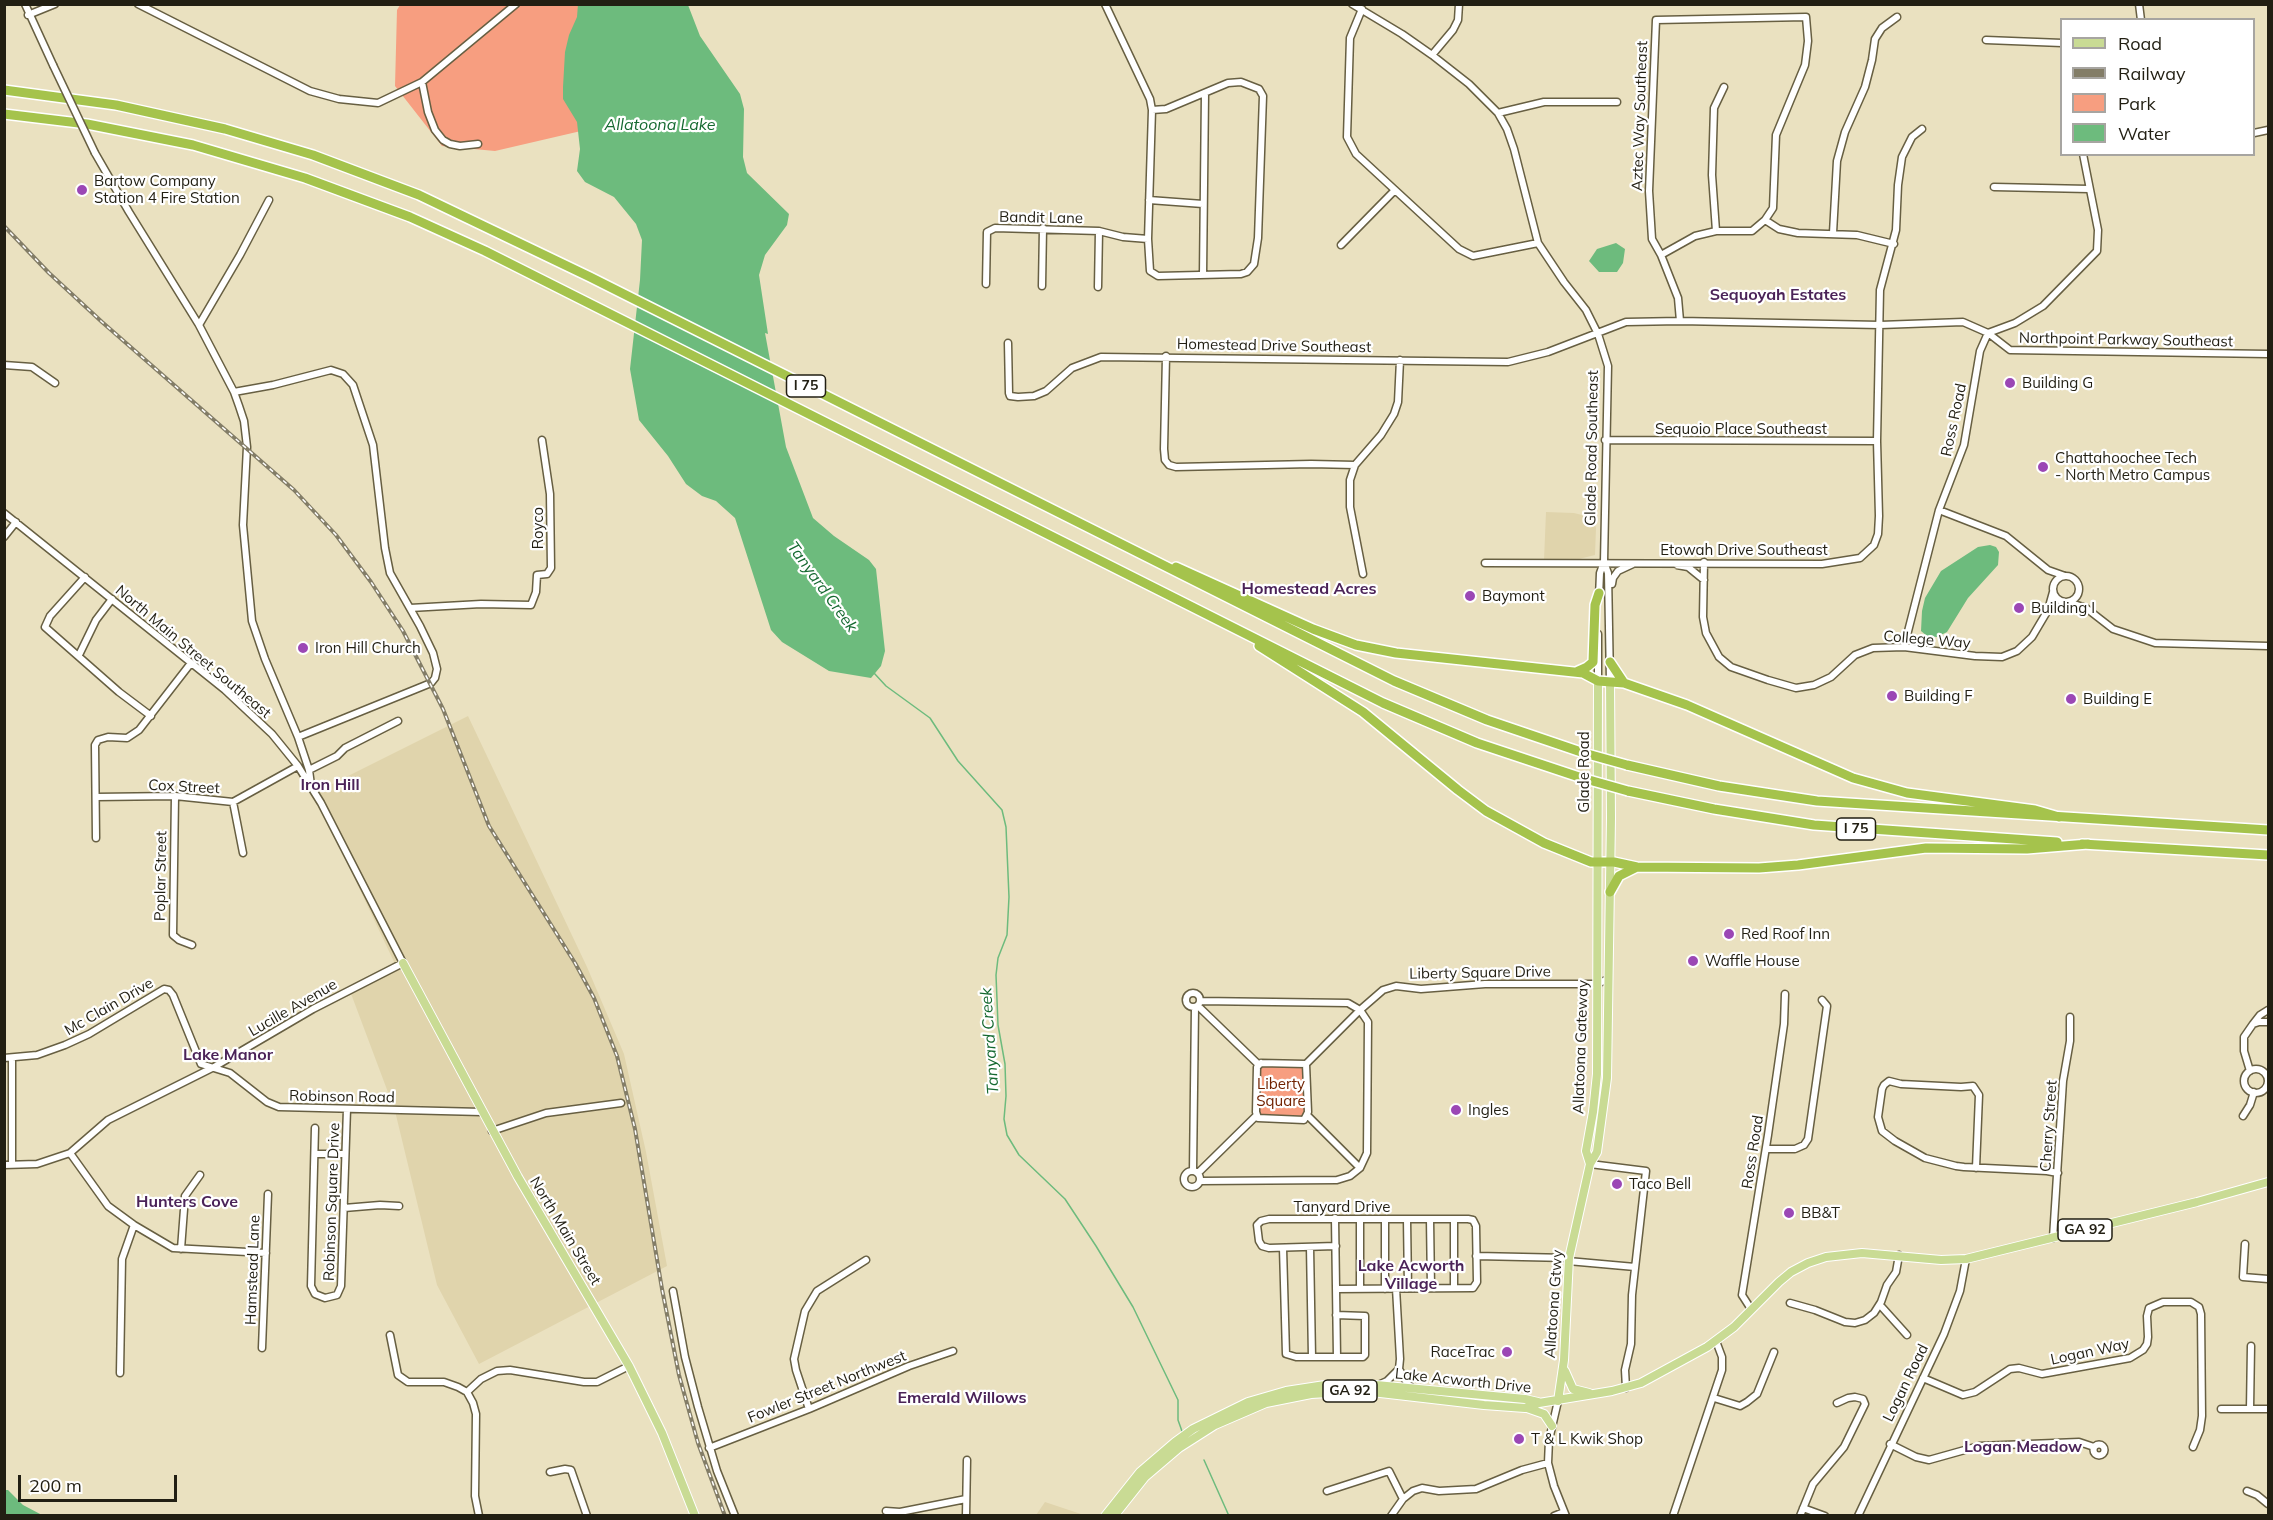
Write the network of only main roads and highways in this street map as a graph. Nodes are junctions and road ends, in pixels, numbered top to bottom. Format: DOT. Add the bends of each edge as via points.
graph roads {
  1 [pos="4,90"];
  2 [pos="4,114"];
  3 [pos="1136,552"];
  4 [pos="1599,593"];
  5 [pos="1233,629"];
  6 [pos="1610,662"];
  7 [pos="1576,672"];
  8 [pos="1598,681"];
  9 [pos="1610,682"];
  10 [pos="1624,683"];
  11 [pos="1610,704"];
  12 [pos="2059,818"];
  13 [pos="2268,830"];
  14 [pos="2088,844"];
  15 [pos="2268,855"];
  16 [pos="1598,862"];
  17 [pos="1610,862"];
  18 [pos="1637,867"];
  19 [pos="1610,892"];
  20 [pos="403,963"];
  21 [pos="1590,1164"];
  22 [pos="2268,1182"];
  23 [pos="1564,1364"];
  24 [pos="1596,1394"];
  25 [pos="1558,1401"];
  26 [pos="1539,1403"];
  27 [pos="1525,1408"];
  28 [pos="1214,1422"];
  29 [pos="1552,1426"];
  30 [pos="1161,1458"];
  31 [pos="695,1515"];
  32 [pos="1105,1515"];
  33 [pos="1114,1515"];
  1 -- 3 [label="highway, I 75" via="116,105 214,126 313,155 410,192 579,272"];
  2 -- 5 [label="highway, I 75" via="95,126 193,146 305,178 402,214 485,251"];
  3 -- 7 [label="highway" via="1356,645 1396,653"];
  3 -- 12 [label="highway, I 75, bridge" via="1404,686 1584,753 1719,786 1817,801"];
  4 -- 7 [label="highway" via="1593,662"];
  5 -- 14 [label="highway, I 75, bridge" via="1425,722 1582,778 1628,790 1714,810 1805,824"];
  5 -- 16 [label="highway" via="1364,712 1465,796 1504,823 1544,843"];
  6 -- 10 [label="highway"];
  7 -- 8 [label="highway"];
  8 -- 9 [label="highway"];
  8 -- 16 [label="main road, Glade Road"];
  9 -- 10 [label="highway"];
  9 -- 11 [label="main road, Glade Road Southeast"];
  10 -- 12 [label="highway" via="1706,712 1853,778 1907,793 2035,810"];
  11 -- 17 [label="main road, Glade Road"];
  12 -- 13 [label="highway, I 75"];
  14 -- 15 [label="highway, I 75"];
  14 -- 18 [label="highway" via="2027,849 1926,848 1759,868"];
  16 -- 17 [label="highway"];
  16 -- 21 [label="main road, Allatoona Gateway" via="1596,1091 1586,1151"];
  17 -- 18 [label="highway"];
  17 -- 19 [label="main road, Allatoona Gateway"];
  18 -- 19 [label="highway" via="1619,876"];
  19 -- 21 [label="main road, Allatoona Gateway" via="1607,1078 1597,1152"];
  20 -- 31 [label="main road, North Main Street" via="492,1131 629,1366 662,1433"];
  21 -- 23 [label="main road, Allatoona Gtwy" via="1569,1259"];
  22 -- 24 [label="main road, Lake Acworth Drive / GA 92" via="1966,1258 1847,1254 1808,1263 1785,1276 1716,1341 1626,1388"];
  23 -- 24 [label="main road" via="1573,1389"];
  23 -- 25 [label="main road, Allatoona Gtwy"];
  24 -- 25 [label="main road, Lake Acworth Drive / GA 92"];
  25 -- 26 [label="main road, Lake Acworth Drive / GA 92"];
  26 -- 27 [label="main road, Lake Acworth Drive / GA 92"];
  26 -- 28 [label="main road, Lake Acworth Drive / GA 92" via="1376,1385 1325,1385 1248,1402"];
  27 -- 28 [label="main road, Lake Acworth Drive / GA 92" via="1379,1392 1328,1392 1266,1403"];
  27 -- 29 [label="main road" via="1544,1414"];
  28 -- 30 [label="main road, Lake Acworth Drive / GA 92"];
  30 -- 32 [label="main road, Lake Acworth Drive" via="1140,1472"];
  30 -- 33 [label="main road, Lake Acworth Drive / GA 92"];
}
